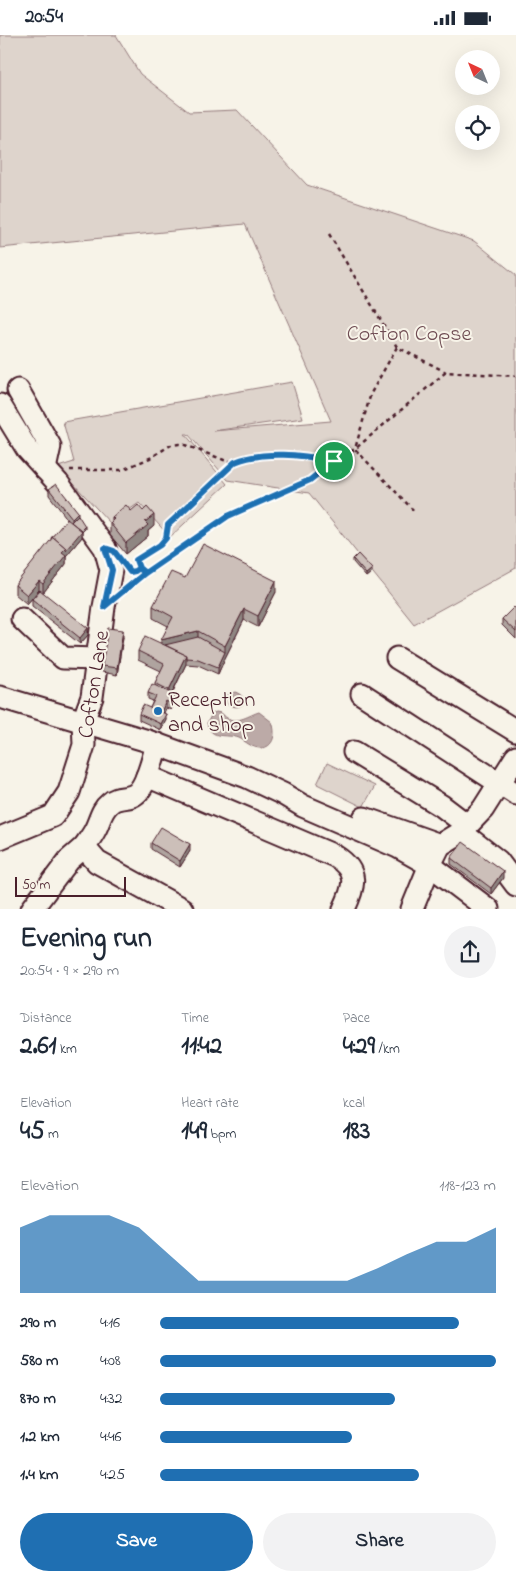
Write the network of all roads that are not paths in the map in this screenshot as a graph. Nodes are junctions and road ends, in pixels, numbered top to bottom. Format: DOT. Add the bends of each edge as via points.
graph roads {
  1 [pos="18,390"];
  2 [pos="0,405"];
  3 [pos="47,471"];
  4 [pos="22,619"];
  5 [pos="397,657"];
  6 [pos="97,659"];
  7 [pos="362,694"];
  8 [pos="0,697"];
  9 [pos="84,721"];
  10 [pos="516,731"];
  11 [pos="157,744"];
  12 [pos="354,752"];
  13 [pos="516,757"];
  14 [pos="147,776"];
  15 [pos="508,788"];
  16 [pos="283,794"];
  17 [pos="464,828"];
  18 [pos="0,838"];
  19 [pos="440,845"];
  20 [pos="84,847"];
  21 [pos="430,865"];
  22 [pos="516,885"];
  23 [pos="38,906"];
  24 [pos="182,909"];
  25 [pos="344,909"];
  26 [pos="412,909"];
  27 [pos="488,909"];
  1 -- 3 [label="street" via="50,446"];
  2 -- 3 [label="street, Cofton Lane" via="28,449"];
  3 -- 6 [label="street, Cofton Lane" via="105,548 112,570"];
  4 -- 6 [label="street" via="63,658"];
  5 -- 10 [label="street"];
  6 -- 9 [label="street, Cofton Lane" via="92,697"];
  7 -- 15 [label="street"];
  8 -- 9 [label="street"];
  9 -- 11 [label="street"];
  9 -- 18 [label="street, Cofton Lane" via="84,745 69,792 53,816"];
  11 -- 14 [label="street"];
  11 -- 16 [label="street" via="247,777"];
  12 -- 17 [label="street" via="442,806"];
  13 -- 15 [label="street"];
  14 -- 20 [label="street" via="133,796 110,802"];
  14 -- 25 [label="street" via="342,860 354,884"];
  15 -- 17 [label="street"];
  16 -- 19 [label="street" via="309,795 362,818"];
  16 -- 21 [label="street"];
  17 -- 19 [label="street"];
  17 -- 22 [label="street" via="498,861"];
  19 -- 21 [label="street"];
  20 -- 23 [label="street" via="69,860"];
  20 -- 24 [label="street" via="98,862"];
  21 -- 26 [label="street"];
  21 -- 27 [label="street"];
}
